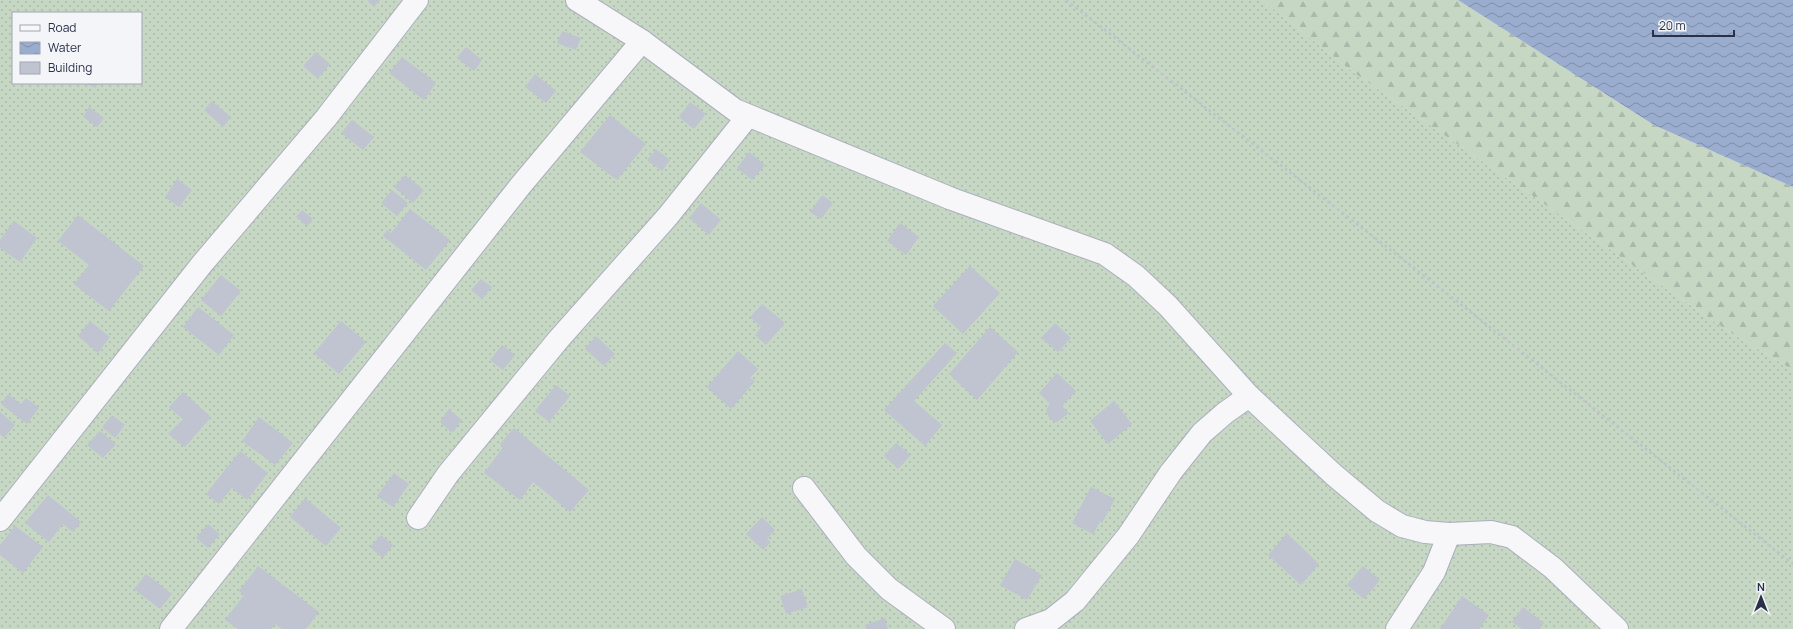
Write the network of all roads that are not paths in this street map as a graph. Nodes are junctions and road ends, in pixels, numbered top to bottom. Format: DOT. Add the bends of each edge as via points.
graph roads {
  1 [pos="417,0"];
  2 [pos="577,0"];
  3 [pos="642,40"];
  4 [pos="748,116"];
  5 [pos="1249,396"];
  6 [pos="804,488"];
  7 [pos="418,518"];
  8 [pos="0,520"];
  9 [pos="1449,534"];
  10 [pos="171,629"];
  11 [pos="944,629"];
  12 [pos="1026,629"];
  13 [pos="1397,629"];
  14 [pos="1617,629"];
  1 -- 8 [label="lane" via="326,118 202,264"];
  2 -- 3 [label="lane"];
  3 -- 4 [label="lane" via="735,110"];
  3 -- 10 [label="lane" via="516,191"];
  4 -- 5 [label="lane" via="952,199 1105,254 1136,276 1168,306"];
  4 -- 7 [label="lane" via="668,216 558,340 448,474"];
  5 -- 9 [label="lane" via="1376,511 1402,526 1425,532"];
  5 -- 12 [label="lane" via="1202,433 1171,472 1128,536 1074,601 1051,620"];
  6 -- 11 [label="lane" via="856,556 889,589"];
  9 -- 13 [label="lane" via="1434,572"];
  9 -- 14 [label="lane" via="1491,532 1512,537 1553,568"];
}
